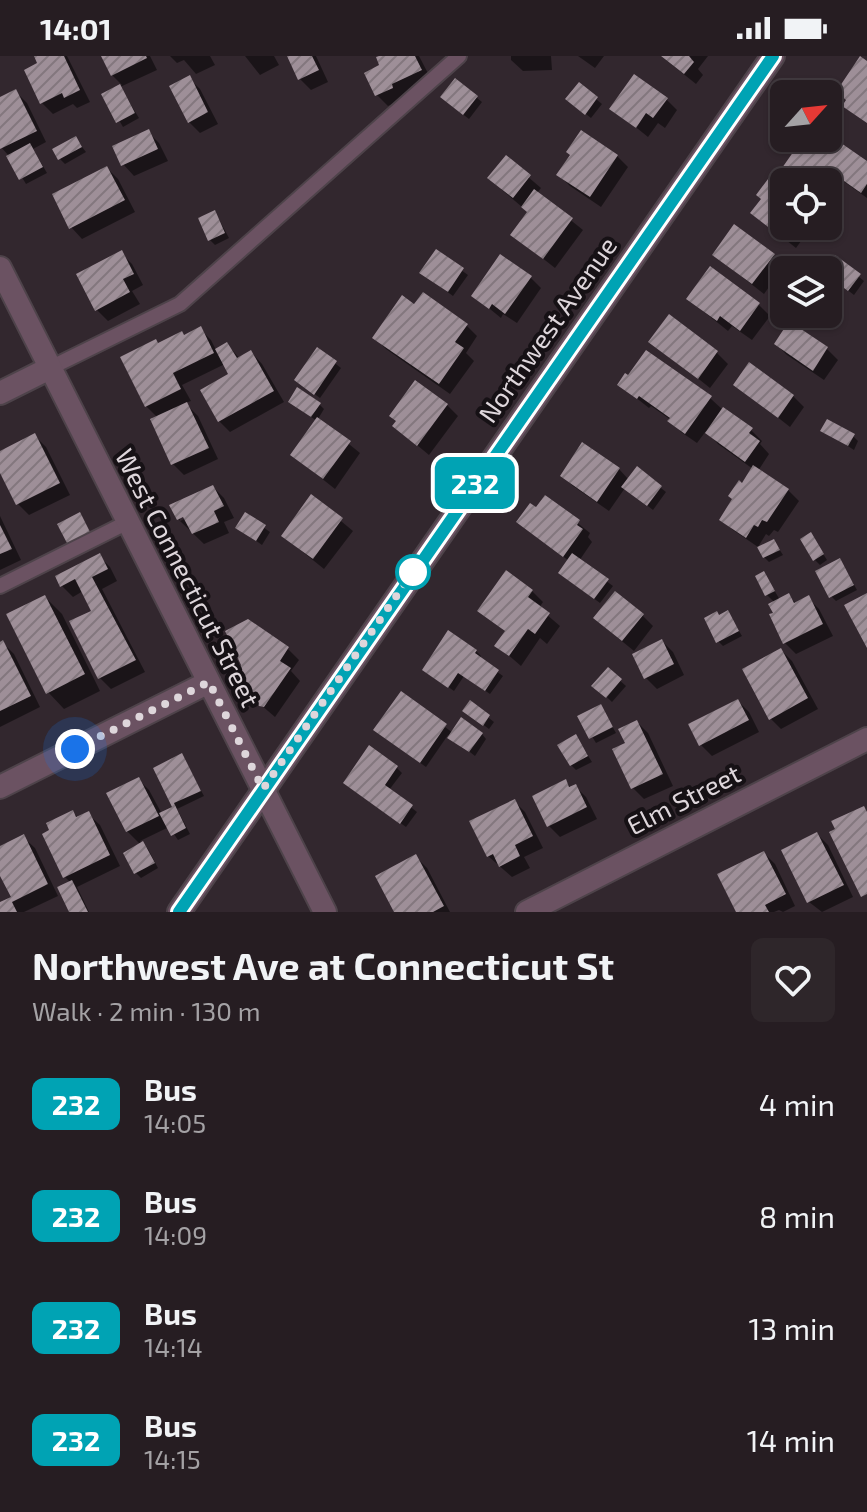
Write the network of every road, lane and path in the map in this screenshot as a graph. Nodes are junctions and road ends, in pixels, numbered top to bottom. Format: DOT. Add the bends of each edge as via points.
graph roads {
  1 [pos="459,56"];
  2 [pos="773,56"];
  3 [pos="0,268"];
  4 [pos="50,368"];
  5 [pos="0,393"];
  6 [pos="128,522"];
  7 [pos="0,586"];
  8 [pos="209,682"];
  9 [pos="867,739"];
  10 [pos="0,787"];
  11 [pos="263,789"];
  12 [pos="179,912"];
  13 [pos="325,912"];
  14 [pos="527,912"];
  1 -- 4 [label="lane" via="180,304"];
  2 -- 11 [label="street, Northwest Avenue"];
  3 -- 4 [label="street, West Connecticut Street"];
  4 -- 5 [label="street"];
  4 -- 6 [label="street, West Connecticut Street"];
  6 -- 7 [label="lane"];
  6 -- 8 [label="street, West Connecticut Street"];
  8 -- 10 [label="street"];
  8 -- 11 [label="street, West Connecticut Street"];
  9 -- 14 [label="street, Elm Street"];
  11 -- 12 [label="street, Northwest Avenue"];
  11 -- 13 [label="street, West Connecticut Street"];
}
